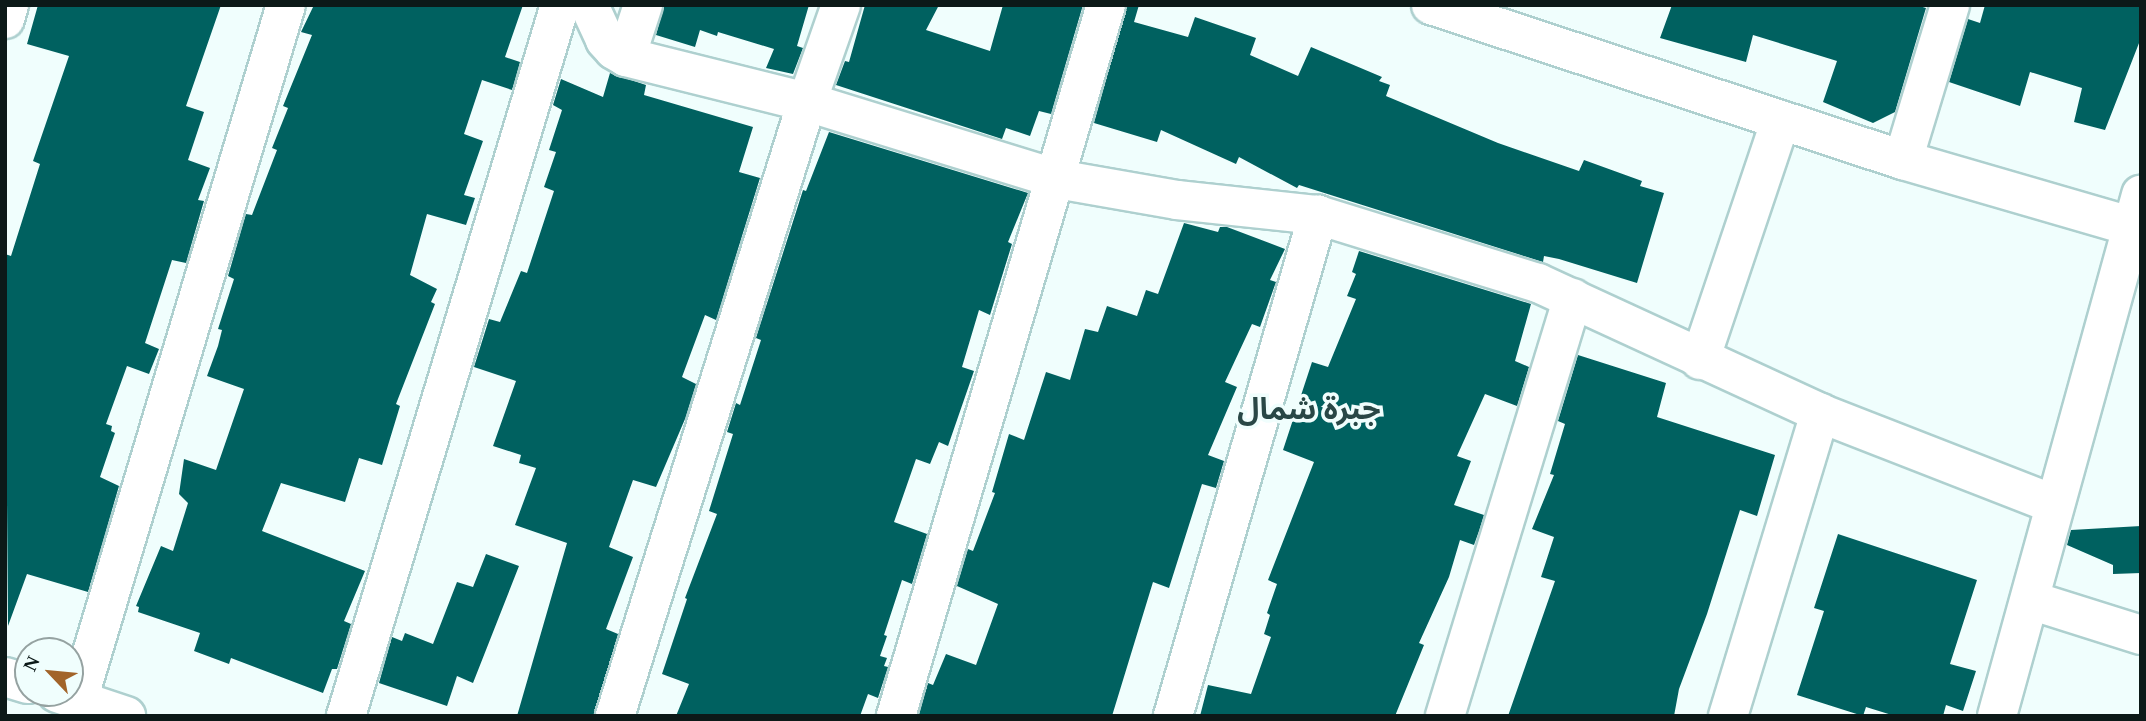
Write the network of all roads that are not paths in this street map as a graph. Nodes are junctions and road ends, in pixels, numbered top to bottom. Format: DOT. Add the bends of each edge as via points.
graph roads {
  1 [pos="9,5"];
  2 [pos="286,5"];
  3 [pos="560,5"];
  4 [pos="589,5"];
  5 [pos="643,5"];
  6 [pos="841,5"];
  7 [pos="1106,5"];
  8 [pos="1431,5"];
  9 [pos="1950,5"];
  10 [pos="1474,12"];
  11 [pos="5,19"];
  12 [pos="626,57"];
  13 [pos="807,102"];
  14 [pos="1781,120"];
  15 [pos="1903,160"];
  16 [pos="1057,179"];
  17 [pos="1318,215"];
  18 [pos="2138,217"];
  19 [pos="1573,298"];
  20 [pos="1700,360"];
  21 [pos="1820,413"];
  22 [pos="2054,504"];
  23 [pos="2030,600"];
  24 [pos="2141,635"];
  25 [pos="84,645"];
  26 [pos="84,701"];
  27 [pos="124,715"];
  28 [pos="346,716"];
  29 [pos="615,716"];
  30 [pos="896,716"];
  31 [pos="1173,716"];
  32 [pos="1445,716"];
  33 [pos="1728,716"];
  34 [pos="1997,716"];
  1 -- 11 [label="street"];
  2 -- 25 [label="street"];
  3 -- 28 [label="street"];
  4 -- 12 [label="street" via="606,40"];
  5 -- 12 [label="street"];
  6 -- 13 [label="street"];
  7 -- 16 [label="street"];
  8 -- 10 [label="street"];
  9 -- 15 [label="street"];
  10 -- 14 [label="street"];
  12 -- 13 [label="street"];
  13 -- 16 [label="street"];
  13 -- 29 [label="street"];
  14 -- 15 [label="street"];
  14 -- 20 [label="street"];
  15 -- 18 [label="street"];
  16 -- 17 [label="street" via="1177,200"];
  16 -- 30 [label="street"];
  17 -- 19 [label="street"];
  17 -- 31 [label="street"];
  18 -- 22 [label="street"];
  19 -- 20 [label="street"];
  19 -- 32 [label="street"];
  20 -- 21 [label="street"];
  21 -- 22 [label="street"];
  21 -- 33 [label="street"];
  22 -- 23 [label="street"];
  23 -- 24 [label="street"];
  23 -- 34 [label="street"];
  26 -- 27 [label="street"];
}
